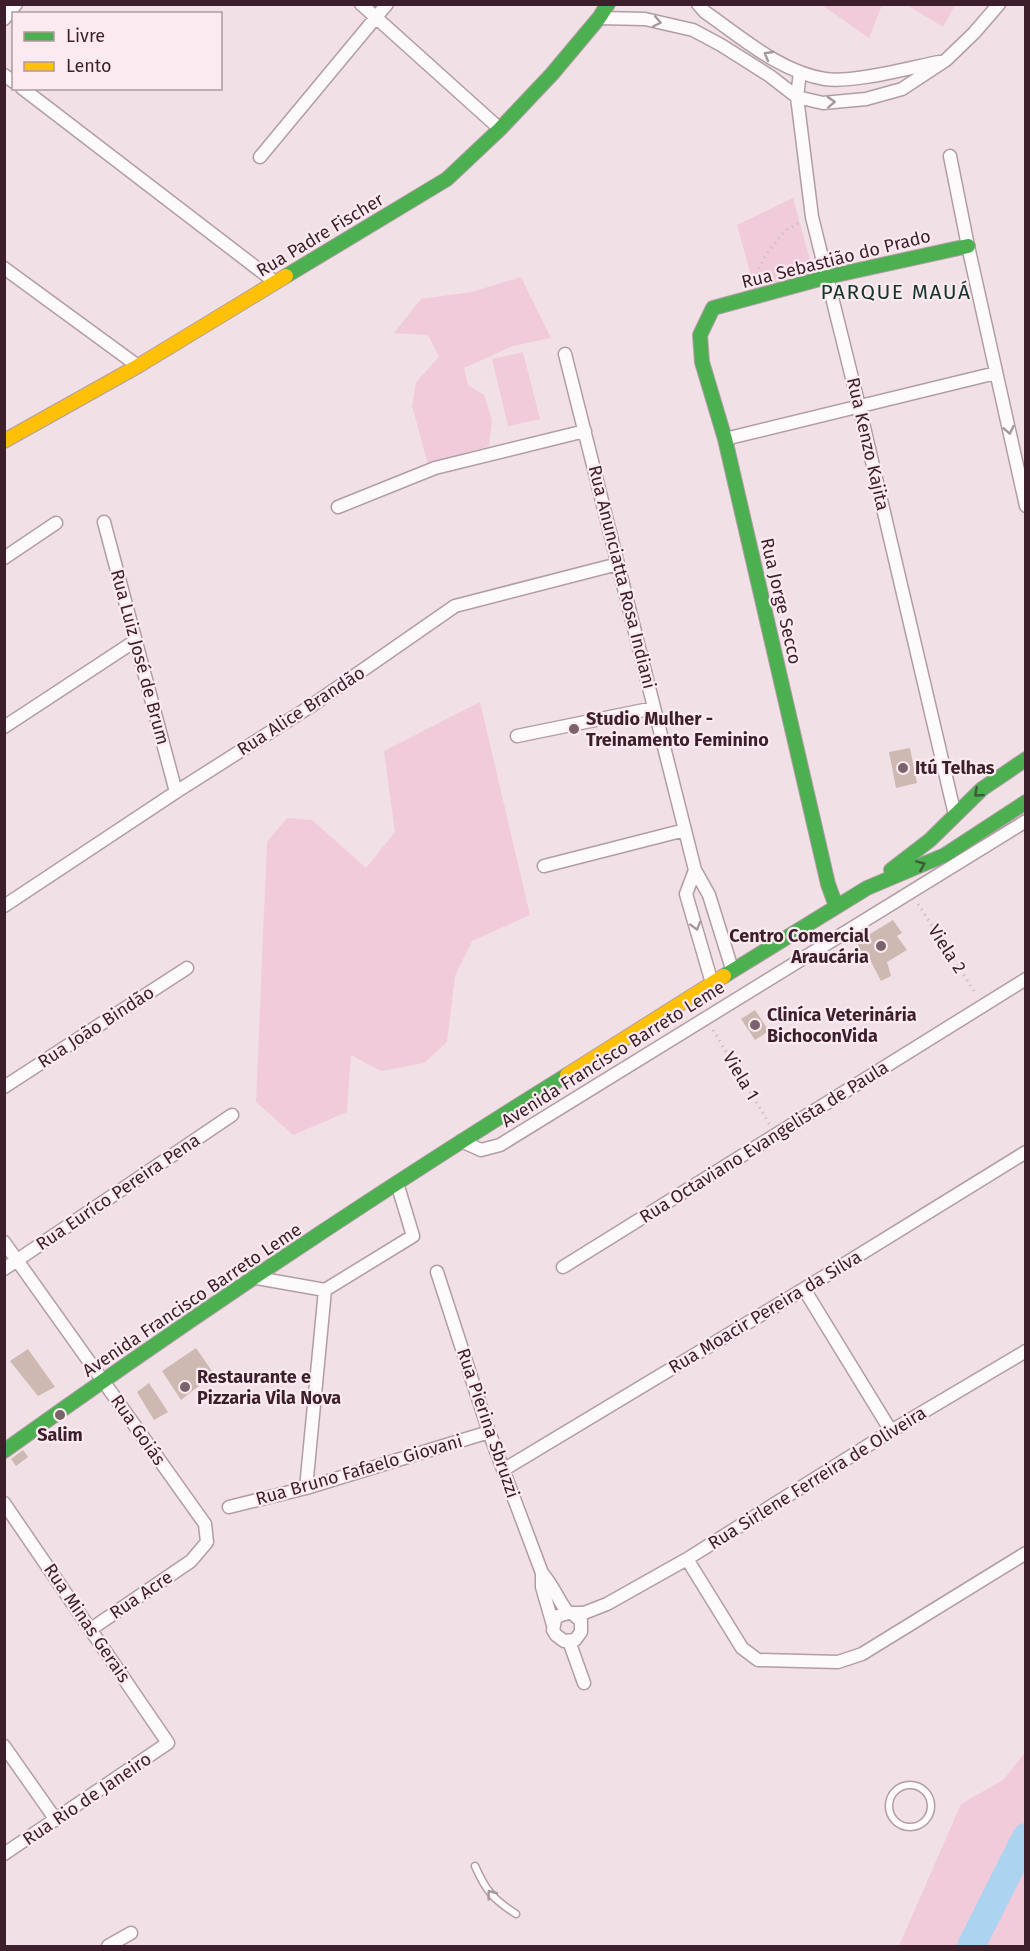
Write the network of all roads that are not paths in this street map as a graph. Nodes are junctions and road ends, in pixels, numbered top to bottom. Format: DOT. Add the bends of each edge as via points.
graph roads {
  1 [pos="16,4"];
  2 [pos="361,4"];
  3 [pos="387,4"];
  4 [pos="608,4"];
  5 [pos="999,4"];
  6 [pos="701,8"];
  7 [pos="376,17"];
  8 [pos="599,18"];
  9 [pos="4,19"];
  10 [pos="693,30"];
  11 [pos="946,60"];
  12 [pos="800,72"];
  13 [pos="25,90"];
  14 [pos="796,97"];
  15 [pos="500,129"];
  16 [pos="950,156"];
  17 [pos="260,157"];
  18 [pos="968,246"];
  19 [pos="4,268"];
  20 [pos="827,277"];
  21 [pos="275,282"];
  22 [pos="713,308"];
  23 [pos="565,354"];
  24 [pos="138,366"];
  25 [pos="996,373"];
  26 [pos="859,406"];
  27 [pos="4,426"];
  28 [pos="585,431"];
  29 [pos="11,437"];
  30 [pos="725,439"];
  31 [pos="1026,506"];
  32 [pos="338,507"];
  33 [pos="104,522"];
  34 [pos="56,523"];
  35 [pos="5,556"];
  36 [pos="618,564"];
  37 [pos="135,641"];
  38 [pos="654,708"];
  39 [pos="4,727"];
  40 [pos="517,736"];
  41 [pos="1026,759"];
  42 [pos="176,792"];
  43 [pos="1026,802"];
  44 [pos="955,815"];
  45 [pos="1026,821"];
  46 [pos="685,830"];
  47 [pos="544,866"];
  48 [pos="695,870"];
  49 [pos="867,888"];
  50 [pos="4,906"];
  51 [pos="836,906"];
  52 [pos="187,968"];
  53 [pos="732,969"];
  54 [pos="1026,979"];
  55 [pos="712,982"];
  56 [pos="4,1087"];
  57 [pos="232,1115"];
  58 [pos="461,1141"];
  59 [pos="1026,1152"];
  60 [pos="397,1183"];
  61 [pos="4,1242"];
  62 [pos="17,1261"];
  63 [pos="563,1267"];
  64 [pos="4,1269"];
  65 [pos="437,1272"];
  66 [pos="256,1278"];
  67 [pos="804,1289"];
  68 [pos="325,1290"];
  69 [pos="1026,1351"];
  70 [pos="103,1380"];
  71 [pos="891,1431"];
  72 [pos="489,1432"];
  73 [pos="4,1451"];
  74 [pos="503,1470"];
  75 [pos="306,1488"];
  76 [pos="4,1503"];
  77 [pos="229,1507"];
  78 [pos="1026,1553"];
  79 [pos="687,1559"];
  80 [pos="191,1561"];
  81 [pos="542,1573"];
  82 [pos="607,1604"];
  83 [pos="571,1613"];
  84 [pos="553,1625"];
  85 [pos="582,1626"];
  86 [pos="91,1629"];
  87 [pos="569,1641"];
  88 [pos="584,1683"];
  89 [pos="168,1743"];
  90 [pos="4,1746"];
  91 [pos="56,1820"];
  92 [pos="922,1823"];
  93 [pos="4,1854"];
  94 [pos="475,1866"];
  95 [pos="516,1914"];
  96 [pos="131,1933"];
  97 [pos="108,1947"];
  1 -- 9 [label="street"];
  2 -- 7 [label="street"];
  3 -- 7 [label="street"];
  4 -- 8 [label="main road, Rua Padre Fischer"];
  5 -- 11 [label="street"];
  6 -- 10 [label="street"];
  12 -- 6 [label="street, one-way" via="767,55"];
  7 -- 15 [label="street"];
  7 -- 17 [label="street"];
  8 -- 10 [label="street, one-way" via="645,20"];
  8 -- 15 [label="main road, Rua Padre Fischer"];
  10 -- 14 [label="street" via="760,70"];
  11 -- 12 [label="street" via="852,78 826,79"];
  14 -- 11 [label="street, one-way" via="823,103 866,99 902,89"];
  12 -- 14 [label="street, Rua Kenzo Kajita"];
  13 -- 21 [label="street"];
  14 -- 20 [label="street, Rua Kenzo Kajita" via="812,217"];
  15 -- 21 [label="main road, Rua Padre Fischer" via="447,179"];
  16 -- 18 [label="street"];
  18 -- 20 [label="main road, Rua Sebastião do Prado"];
  18 -- 25 [label="street"];
  19 -- 24 [label="street"];
  20 -- 22 [label="main road, Rua Sebastião do Prado"];
  20 -- 26 [label="street, Rua Kenzo Kajita"];
  21 -- 24 [label="main road, Rua Padre Fischer"];
  22 -- 30 [label="main road, Rua Jorge Secco" via="700,335 702,362"];
  23 -- 28 [label="street, Rua Anunciatta Rosa Indiani"];
  24 -- 29 [label="main road, Rua Padre Fischer"];
  25 -- 26 [label="street"];
  25 -- 31 [label="street, one-way"];
  26 -- 30 [label="street"];
  26 -- 44 [label="street, Rua Kenzo Kajita"];
  27 -- 29 [label="street"];
  28 -- 32 [label="street" via="435,468"];
  28 -- 36 [label="street, Rua Anunciatta Rosa Indiani"];
  30 -- 51 [label="main road, Rua Jorge Secco"];
  33 -- 37 [label="street, Rua Luiz José de Brum"];
  34 -- 35 [label="street"];
  36 -- 38 [label="street, Rua Anunciatta Rosa Indiani"];
  36 -- 42 [label="street, Rua Alice Brandão" via="455,606 311,706"];
  37 -- 39 [label="street"];
  37 -- 42 [label="street, Rua Luiz José de Brum"];
  38 -- 40 [label="street"];
  38 -- 46 [label="street, Rua Anunciatta Rosa Indiani"];
  41 -- 44 [label="main road, Avenida Francisco Barreto Leme, one-way" via="982,789"];
  42 -- 50 [label="street, Rua Alice Brandão"];
  49 -- 43 [label="main road, Avenida Francisco Barreto Leme, one-way" via="945,855"];
  44 -- 49 [label="main road, Avenida Francisco Barreto Leme" via="930,840"];
  45 -- 58 [label="street, Avenida Francisco Barreto Leme" via="500,1144 481,1149"];
  46 -- 47 [label="street"];
  46 -- 48 [label="street, Rua Anunciatta Rosa Indiani"];
  48 -- 53 [label="street, Rua Anunciatta Rosa Indiani" via="709,895"];
  48 -- 55 [label="street, Rua Anunciatta Rosa Indiani, one-way" via="686,894"];
  49 -- 51 [label="main road, Avenida Francisco Barreto Leme"];
  51 -- 53 [label="main road, Avenida Francisco Barreto Leme"];
  52 -- 56 [label="street, Rua João Bindão"];
  53 -- 55 [label="main road, Avenida Francisco Barreto Leme"];
  54 -- 63 [label="street, Rua Octaviano Evangelista de Paula"];
  55 -- 58 [label="main road, Avenida Francisco Barreto Leme"];
  57 -- 62 [label="street, Rua Euríco Pereira Pena"];
  58 -- 60 [label="main road, Avenida Francisco Barreto Leme"];
  59 -- 67 [label="street, Rua Moacir Pereira da Silva"];
  60 -- 66 [label="main road, Avenida Francisco Barreto Leme"];
  60 -- 68 [label="street" via="413,1236"];
  61 -- 62 [label="street, Rua Goiás"];
  62 -- 64 [label="street, Rua Euríco Pereira Pena"];
  62 -- 70 [label="street, Rua Goiás"];
  65 -- 72 [label="street, Rua Pierina Sbruzzi"];
  66 -- 68 [label="street"];
  66 -- 70 [label="main road, Avenida Francisco Barreto Leme"];
  67 -- 71 [label="street"];
  67 -- 74 [label="street, Rua Moacir Pereira da Silva"];
  68 -- 75 [label="street"];
  69 -- 71 [label="street, Rua Sirlene Ferreira de Oliveira"];
  70 -- 73 [label="main road, Avenida Francisco Barreto Leme"];
  70 -- 80 [label="street, Rua Goiás" via="205,1524 207,1542"];
  71 -- 79 [label="street, Rua Sirlene Ferreira de Oliveira"];
  72 -- 74 [label="street, Rua Pierina Sbruzzi"];
  72 -- 75 [label="street, Rua Bruno Fafaelo Giovani"];
  74 -- 81 [label="street, Rua Pierina Sbruzzi"];
  75 -- 77 [label="street, Rua Bruno Fafaelo Giovani"];
  76 -- 86 [label="street, Rua Minas Gerais"];
  78 -- 79 [label="street" via="862,1654 838,1662 758,1660 741,1648"];
  79 -- 82 [label="street, Rua Sirlene Ferreira de Oliveira"];
  80 -- 86 [label="street, Rua Acre"];
  81 -- 83 [label="street, Rua Pierina Sbruzzi"];
  81 -- 84 [label="street, Rua Pierina Sbruzzi"];
  82 -- 83 [label="street, Rua Sirlene Ferreira de Oliveira" via="584,1613"];
  82 -- 85 [label="street, Rua Sirlene Ferreira de Oliveira"];
  83 -- 84 [label="street" via="558,1616"];
  83 -- 85 [label="street"];
  84 -- 87 [label="street" via="556,1635"];
  85 -- 87 [label="street" via="579,1636"];
  86 -- 89 [label="street, Rua Minas Gerais"];
  87 -- 88 [label="street"];
  89 -- 91 [label="street, Rua Rio de Janeiro"];
  90 -- 91 [label="street"];
  91 -- 93 [label="street, Rua Rio de Janeiro"];
  92 -- 92 [label="lane" via="930,1812 925,1793 906,1785 894,1792 889,1804 892,1818 903,1826"];
  95 -- 94 [label="lane, one-way" via="496,1902"];
  96 -- 97 [label="street"];
}
